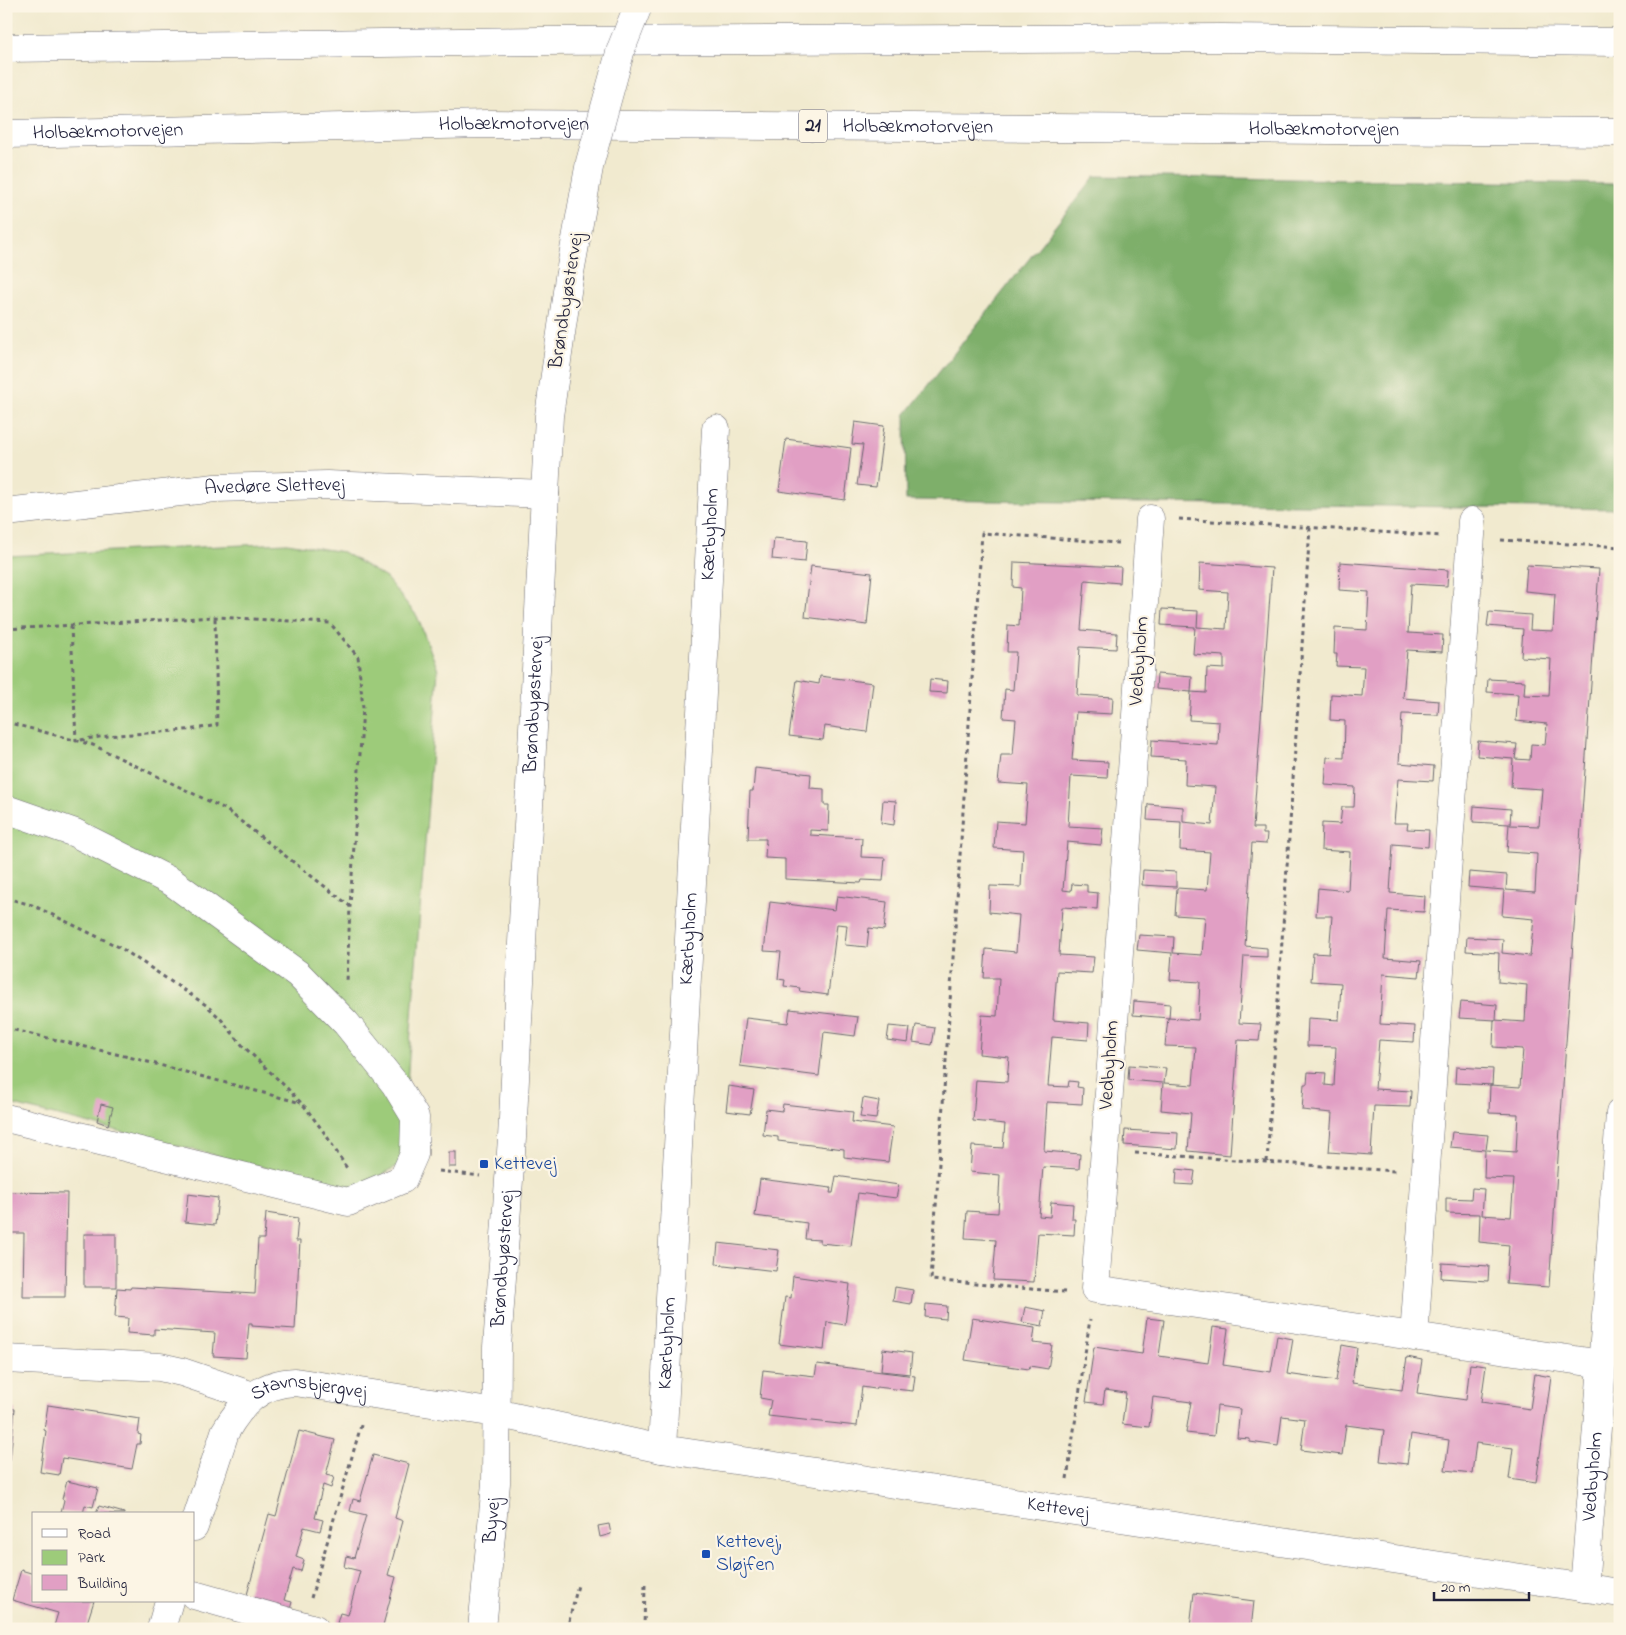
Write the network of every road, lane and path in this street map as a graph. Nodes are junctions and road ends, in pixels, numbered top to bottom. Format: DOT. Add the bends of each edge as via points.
graph roads {
  1 [pos="638,6"];
  2 [pos="1620,42"];
  3 [pos="6,48"];
  4 [pos="1620,132"];
  5 [pos="6,134"];
  6 [pos="716,429"];
  7 [pos="545,494"];
  8 [pos="6,512"];
  9 [pos="1310,528"];
  10 [pos="1471,529"];
  11 [pos="1149,532"];
  12 [pos="1620,547"];
  13 [pos="215,617"];
  14 [pos="71,626"];
  15 [pos="6,629"];
  16 [pos="6,722"];
  17 [pos="76,740"];
  18 [pos="6,810"];
  19 [pos="6,898"];
  20 [pos="350,906"];
  21 [pos="346,1023"];
  22 [pos="6,1028"];
  23 [pos="301,1103"];
  24 [pos="1620,1113"];
  25 [pos="6,1118"];
  26 [pos="1104,1151"];
  27 [pos="1267,1162"];
  28 [pos="408,1167"];
  29 [pos="1425,1173"];
  30 [pos="508,1180"];
  31 [pos="365,1195"];
  32 [pos="1094,1289"];
  33 [pos="1614,1304"];
  34 [pos="1414,1337"];
  35 [pos="6,1359"];
  36 [pos="1602,1364"];
  37 [pos="370,1393"];
  38 [pos="254,1396"];
  39 [pos="496,1412"];
  40 [pos="662,1449"];
  41 [pos="1062,1509"];
  42 [pos="195,1524"];
  43 [pos="645,1584"];
  44 [pos="578,1585"];
  45 [pos="1584,1588"];
  46 [pos="1620,1593"];
  47 [pos="195,1595"];
  48 [pos="169,1602"];
  49 [pos="309,1627"];
  50 [pos="161,1629"];
  51 [pos="482,1629"];
  52 [pos="567,1629"];
  53 [pos="644,1629"];
  1 -- 7 [label="main road, Brøndbyøstervej, bridge" via="590,162 549,416"];
  2 -- 3 [label="main road" via="1222,38 599,40"];
  4 -- 5 [label="main road, Holbækmotorvejen / 21" via="488,124"];
  6 -- 40 [label="main road, Kærbyholm"];
  7 -- 8 [label="main road, Avedøre Slettevej" via="327,485 215,488"];
  7 -- 30 [label="main road, Brøndbyøstervej"];
  9 -- 10 [label="path"];
  9 -- 11 [label="path" via="1187,519"];
  9 -- 27 [label="path"];
  10 -- 12 [label="path"];
  10 -- 29 [label="main road"];
  11 -- 26 [label="main road, Vedbyholm"];
  11 -- 32 [label="path" via="982,534 931,1280 1074,1293"];
  13 -- 14 [label="path"];
  13 -- 17 [label="path" via="217,725"];
  13 -- 20 [label="path" via="330,623 358,657 363,708"];
  14 -- 15 [label="path"];
  14 -- 17 [label="path"];
  16 -- 17 [label="path"];
  17 -- 20 [label="path" via="93,745 224,809"];
  18 -- 21 [label="main road" via="75,833 172,882 298,974"];
  19 -- 23 [label="path" via="32,905 121,948 206,1005 242,1046"];
  20 -- 21 [label="path"];
  21 -- 28 [label="main road" via="395,1084 414,1117 414,1154"];
  22 -- 23 [label="path"];
  23 -- 31 [label="path" via="326,1134"];
  24 -- 33 [label="main road, Vedbyholm"];
  25 -- 31 [label="main road" via="348,1202"];
  26 -- 27 [label="path"];
  26 -- 32 [label="main road, Vedbyholm"];
  27 -- 29 [label="path"];
  28 -- 30 [label="path"];
  28 -- 31 [label="main road" via="403,1179"];
  29 -- 34 [label="main road"];
  30 -- 39 [label="main road, Brøndbyøstervej" via="496,1347"];
  32 -- 34 [label="main road"];
  32 -- 41 [label="path"];
  33 -- 36 [label="main road, Vedbyholm"];
  34 -- 36 [label="main road"];
  35 -- 38 [label="main road, Stavnsbjergvej" via="160,1367"];
  36 -- 45 [label="main road, Vedbyholm"];
  37 -- 38 [label="main road, Stavnsbjergvej" via="281,1382"];
  37 -- 39 [label="main road, Stavnsbjergvej"];
  37 -- 49 [label="path"];
  38 -- 42 [label="main road" via="242,1406 225,1432"];
  39 -- 40 [label="main road, Kettevej"];
  39 -- 51 [label="main road, Byvej" via="496,1484"];
  40 -- 41 [label="main road, Kettevej"];
  41 -- 45 [label="main road, Kettevej"];
  43 -- 53 [label="path"];
  44 -- 52 [label="path"];
  45 -- 46 [label="main road, Kettevej"];
  47 -- 49 [label="main road"];
  48 -- 50 [label="main road"];
}
